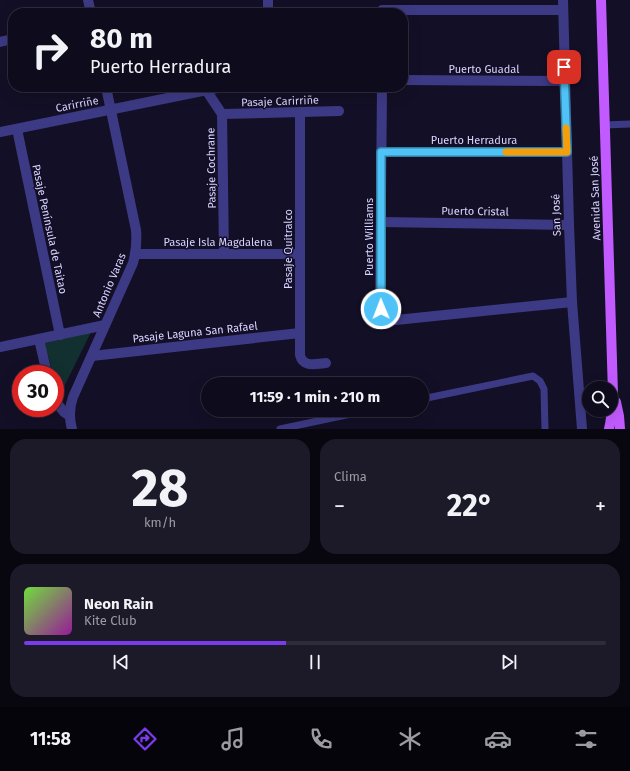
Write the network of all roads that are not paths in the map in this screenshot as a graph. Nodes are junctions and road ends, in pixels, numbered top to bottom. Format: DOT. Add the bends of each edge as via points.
graph roads {
  1 [pos="601,0"];
  2 [pos="563,5"];
  3 [pos="382,8"];
  4 [pos="408,80"];
  5 [pos="565,81"];
  6 [pos="107,92"];
  7 [pos="188,92"];
  8 [pos="208,92"];
  9 [pos="382,92"];
  10 [pos="110,110"];
  11 [pos="339,111"];
  12 [pos="300,112"];
  13 [pos="222,114"];
  14 [pos="630,124"];
  15 [pos="605,125"];
  16 [pos="17,128"];
  17 [pos="0,132"];
  18 [pos="381,152"];
  19 [pos="567,152"];
  20 [pos="381,222"];
  21 [pos="569,225"];
  22 [pos="224,253"];
  23 [pos="135,254"];
  24 [pos="300,254"];
  25 [pos="572,302"];
  26 [pos="105,325"];
  27 [pos="300,333"];
  28 [pos="60,335"];
  29 [pos="39,339"];
  30 [pos="0,347"];
  31 [pos="92,356"];
  32 [pos="326,363"];
  33 [pos="44,365"];
  34 [pos="613,381"];
  35 [pos="429,398"];
  36 [pos="618,408"];
  37 [pos="64,412"];
  38 [pos="70,416"];
  39 [pos="337,417"];
  40 [pos="612,417"];
  41 [pos="72,429"];
  42 [pos="280,429"];
  43 [pos="545,429"];
  44 [pos="582,429"];
  45 [pos="609,429"];
  46 [pos="620,429"];
  1 -- 15 [label="main road, Avenida San José"];
  2 -- 3 [label="street"];
  2 -- 5 [label="street, San José"];
  4 -- 5 [label="street, Puerto Guadal"];
  5 -- 19 [label="street, San José"];
  6 -- 10 [label="street, Antonio Varas"];
  7 -- 10 [label="street, Carirriñe"];
  8 -- 13 [label="street, Pasaje Cochrane"];
  9 -- 18 [label="street, Puerto Williams"];
  10 -- 16 [label="street, Carirriñe"];
  10 -- 23 [label="street, Antonio Varas" via="136,230"];
  11 -- 12 [label="street, Pasaje Carirriñe"];
  12 -- 13 [label="street, Pasaje Carirriñe"];
  12 -- 24 [label="street, Pasaje Quitralco"];
  13 -- 22 [label="street, Pasaje Cochrane"];
  14 -- 15 [label="lane"];
  15 -- 34 [label="main road, Avenida San José"];
  16 -- 17 [label="street, Carirriñe"];
  16 -- 28 [label="street, Pasaje Península de Taitao"];
  18 -- 19 [label="street, Puerto Herradura"];
  18 -- 20 [label="street, Puerto Williams"];
  19 -- 21 [label="street, San José"];
  20 -- 21 [label="street, Puerto Cristal"];
  20 -- 25 [label="street, Puerto Williams" via="380,305 382,313 388,319"];
  21 -- 25 [label="street, San José"];
  22 -- 23 [label="street, Pasaje Isla Magdalena"];
  22 -- 24 [label="street, Pasaje Isla Magdalena"];
  23 -- 26 [label="street, Antonio Varas"];
  24 -- 27 [label="street, Pasaje Quitralco"];
  25 -- 44 [label="street, San José"];
  26 -- 28 [label="street"];
  26 -- 31 [label="street, Antonio Varas"];
  27 -- 31 [label="street, Pasaje Laguna San Rafael"];
  27 -- 32 [label="street, Pasaje Quitralco" via="300,355 303,362 310,365"];
  28 -- 29 [label="street"];
  29 -- 30 [label="street"];
  29 -- 33 [label="street"];
  31 -- 38 [label="street, Antonio Varas" via="73,397"];
  35 -- 43 [label="lane" via="533,376 540,381 544,389"];
  36 -- 46 [label="main road, Avenida San José"];
  37 -- 38 [label="street"];
  38 -- 41 [label="street, Antonio Varas"];
  39 -- 42 [label="lane"];
  40 -- 45 [label="main road, Avenida San José"];
}
